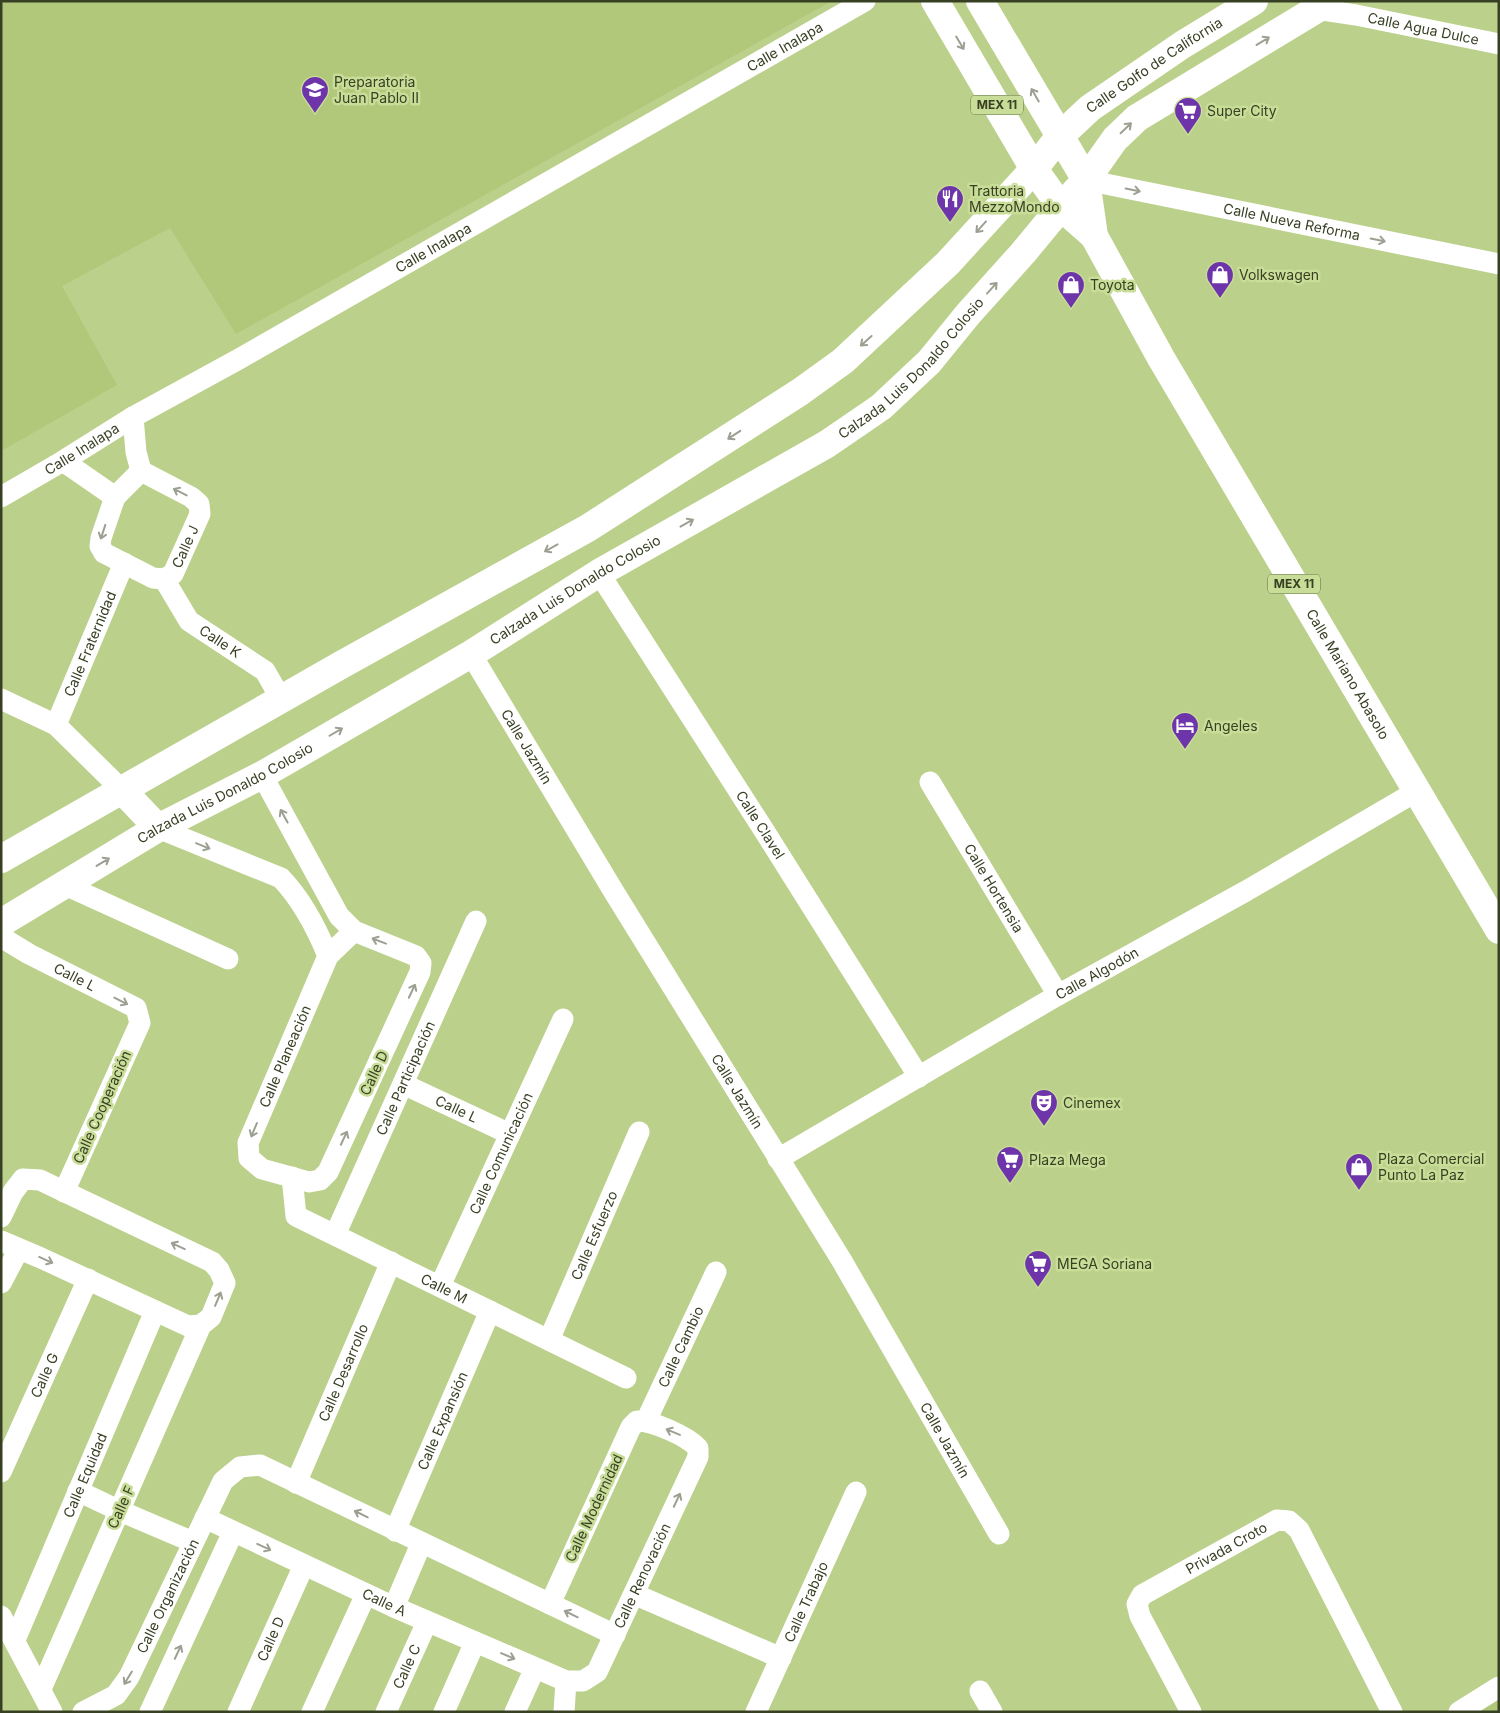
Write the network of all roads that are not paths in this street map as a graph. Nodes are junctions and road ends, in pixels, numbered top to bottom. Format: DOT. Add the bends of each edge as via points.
graph roads {
  1 [pos="865,1"];
  2 [pos="935,1"];
  3 [pos="980,1"];
  4 [pos="1254,1"];
  5 [pos="1319,4"];
  6 [pos="1499,44"];
  7 [pos="1059,137"];
  8 [pos="1034,169"];
  9 [pos="1086,180"];
  10 [pos="1061,207"];
  11 [pos="1094,236"];
  12 [pos="1499,264"];
  13 [pos="133,417"];
  14 [pos="63,462"];
  15 [pos="141,472"];
  16 [pos="1,497"];
  17 [pos="115,497"];
  18 [pos="588,528"];
  19 [pos="124,563"];
  20 [pos="599,573"];
  21 [pos="164,579"];
  22 [pos="471,654"];
  23 [pos="1,699"];
  24 [pos="281,700"];
  25 [pos="56,725"];
  26 [pos="262,775"];
  27 [pos="930,782"];
  28 [pos="123,791"];
  29 [pos="1417,791"];
  30 [pos="158,828"];
  31 [pos="1,859"];
  32 [pos="65,885"];
  33 [pos="476,920"];
  34 [pos="1,923"];
  35 [pos="1499,930"];
  36 [pos="354,931"];
  37 [pos="1,937"];
  38 [pos="328,956"];
  39 [pos="228,959"];
  40 [pos="1058,995"];
  41 [pos="564,1019"];
  42 [pos="140,1023"];
  43 [pos="918,1077"];
  44 [pos="403,1084"];
  45 [pos="639,1132"];
  46 [pos="510,1134"];
  47 [pos="778,1159"];
  48 [pos="292,1177"];
  49 [pos="64,1192"];
  50 [pos="1,1217"];
  51 [pos="335,1235"];
  52 [pos="10,1245"];
  53 [pos="391,1262"];
  54 [pos="716,1272"];
  55 [pos="88,1279"];
  56 [pos="1,1283"];
  57 [pos="440,1286"];
  58 [pos="155,1311"];
  59 [pos="490,1311"];
  60 [pos="202,1325"];
  61 [pos="549,1340"];
  62 [pos="626,1378"];
  63 [pos="646,1421"];
  64 [pos="1,1472"];
  65 [pos="296,1483"];
  66 [pos="78,1491"];
  67 [pos="856,1492"];
  68 [pos="120,1511"];
  69 [pos="204,1518"];
  70 [pos="395,1531"];
  71 [pos="233,1532"];
  72 [pos="999,1534"];
  73 [pos="193,1542"];
  74 [pos="421,1544"];
  75 [pos="304,1565"];
  76 [pos="366,1594"];
  77 [pos="634,1594"];
  78 [pos="550,1604"];
  79 [pos="394,1607"];
  80 [pos="1,1616"];
  81 [pos="427,1622"];
  82 [pos="615,1635"];
  83 [pos="15,1640"];
  84 [pos="476,1642"];
  85 [pos="781,1658"];
  86 [pos="535,1668"];
  87 [pos="566,1681"];
  88 [pos="1499,1687"];
  89 [pos="980,1691"];
  90 [pos="43,1704"];
  91 [pos="83,1712"];
  92 [pos="150,1712"];
  93 [pos="238,1712"];
  94 [pos="312,1712"];
  95 [pos="386,1712"];
  96 [pos="444,1712"];
  97 [pos="515,1712"];
  98 [pos="564,1712"];
  99 [pos="756,1712"];
  100 [pos="992,1712"];
  101 [pos="1191,1712"];
  102 [pos="1392,1712"];
  103 [pos="1459,1712"];
  1 -- 13 [label="street, Calle Inalapa"];
  2 -- 8 [label="main road, MEX 11, one-way"];
  7 -- 3 [label="main road, MEX 11, one-way"];
  4 -- 7 [label="main road, Calle Golfo de California" via="1090,108"];
  5 -- 6 [label="street, Calle Agua Dulce" via="1356,15"];
  9 -- 5 [label="main road, one-way" via="1115,138 1137,118"];
  7 -- 8 [label="main road"];
  7 -- 9 [label="main road, MEX 11"];
  8 -- 10 [label="main road, MEX 11"];
  8 -- 18 [label="main road, one-way" via="948,263 843,362"];
  9 -- 10 [label="main road, Calzada Luis Donaldo Colosio"];
  9 -- 11 [label="main road, MEX 11"];
  9 -- 12 [label="street, Calle Nueva Reforma, one-way"];
  10 -- 11 [label="main road, MEX 11"];
  20 -- 10 [label="main road, Calzada Luis Donaldo Colosio, one-way" via="827,444 881,406 929,362"];
  11 -- 29 [label="main road, Calle Mariano Abasolo / MEX 11" via="1161,358"];
  13 -- 14 [label="street, Calle Inalapa"];
  13 -- 15 [label="street"];
  14 -- 16 [label="street, Calle Inalapa"];
  14 -- 17 [label="street"];
  15 -- 17 [label="street"];
  21 -- 15 [label="street, Calle J, one-way" via="173,574 200,514 199,504"];
  17 -- 19 [label="street, Calle J, one-way" via="100,546 104,553"];
  18 -- 20 [label="main road"];
  18 -- 24 [label="main road, one-way"];
  19 -- 21 [label="street, Calle J" via="153,578"];
  19 -- 25 [label="street, Calle Fraternidad"];
  20 -- 22 [label="main road, Calzada Luis Donaldo Colosio"];
  20 -- 43 [label="street, Calle Clavel"];
  21 -- 24 [label="street, Calle K" via="189,622 265,671"];
  26 -- 22 [label="main road, Calzada Luis Donaldo Colosio, one-way"];
  22 -- 47 [label="street, Calle Jazmín"];
  23 -- 25 [label="street"];
  24 -- 28 [label="main road"];
  25 -- 28 [label="street"];
  26 -- 30 [label="main road, Calzada Luis Donaldo Colosio"];
  36 -- 26 [label="street, one-way" via="339,916"];
  27 -- 40 [label="street, Calle Hortensia"];
  28 -- 30 [label="main road"];
  28 -- 31 [label="main road"];
  29 -- 35 [label="main road, Calle Mariano Abasolo / MEX 11"];
  29 -- 40 [label="street, Calle Algodón"];
  32 -- 30 [label="main road, Calzada Luis Donaldo Colosio, one-way"];
  30 -- 38 [label="street, one-way" via="281,878 291,889"];
  32 -- 34 [label="main road, Calzada Luis Donaldo Colosio"];
  32 -- 39 [label="street"];
  33 -- 44 [label="street, Calle Participación"];
  36 -- 38 [label="street"];
  48 -- 36 [label="street, Calle D, one-way" via="309,1182 320,1180 328,1172 420,972 421,963 416,956"];
  37 -- 42 [label="street, Calle L, one-way" via="136,1008"];
  38 -- 48 [label="street, Calle Planeación, one-way" via="248,1143 249,1158 262,1169"];
  40 -- 43 [label="street, Calle Algodón"];
  41 -- 46 [label="street, Calle Comunicación"];
  42 -- 49 [label="street, Calle Cooperación"];
  43 -- 47 [label="street, Calle Algodón"];
  44 -- 46 [label="street, Calle L"];
  44 -- 51 [label="street, Calle Participación"];
  45 -- 61 [label="street, Calle Esfuerzo"];
  46 -- 57 [label="street, Calle Comunicación"];
  47 -- 72 [label="street, Calle Jazmín" via="842,1261"];
  48 -- 51 [label="street, Calle M" via="296,1216"];
  49 -- 50 [label="street" via="40,1180 23,1179"];
  60 -- 49 [label="street, Calle F, one-way" via="210,1317 225,1283 212,1262"];
  51 -- 53 [label="street, Calle M"];
  52 -- 55 [label="street, one-way"];
  52 -- 56 [label="street"];
  53 -- 57 [label="street, Calle M"];
  53 -- 65 [label="street, Calle Desarrollo"];
  54 -- 63 [label="street, Calle Cambio"];
  55 -- 58 [label="street"];
  55 -- 64 [label="street, Calle G"];
  57 -- 59 [label="street, Calle M"];
  58 -- 60 [label="street" via="188,1326"];
  58 -- 66 [label="street, Calle Equidad"];
  59 -- 61 [label="street, Calle M"];
  59 -- 70 [label="street, Calle Expansión"];
  60 -- 68 [label="street, Calle F"];
  61 -- 62 [label="street, Calle M"];
  77 -- 63 [label="street, Calle Renovación, one-way" via="698,1457 698,1448 691,1440"];
  63 -- 78 [label="street, Calle Modernidad" via="637,1421 631,1427"];
  65 -- 69 [label="street, Calle Organización" via="260,1465 240,1466 223,1481"];
  70 -- 65 [label="street, one-way"];
  66 -- 68 [label="street"];
  66 -- 83 [label="street, Calle Equidad"];
  67 -- 85 [label="street, Calle Trabajo"];
  68 -- 73 [label="street"];
  68 -- 90 [label="street, Calle F"];
  69 -- 71 [label="street, Calle A"];
  69 -- 73 [label="street, Calle Organización"];
  70 -- 74 [label="street"];
  71 -- 75 [label="street, Calle A, one-way"];
  92 -- 71 [label="street, one-way"];
  73 -- 91 [label="street, Calle Organización, one-way" via="129,1677 116,1695"];
  74 -- 78 [label="street"];
  74 -- 79 [label="street"];
  75 -- 76 [label="street, Calle A"];
  75 -- 93 [label="street, Calle D"];
  76 -- 79 [label="street, Calle A"];
  76 -- 94 [label="street"];
  77 -- 82 [label="street, Calle Renovación"];
  77 -- 85 [label="street"];
  82 -- 78 [label="street, one-way"];
  79 -- 81 [label="street, Calle A"];
  80 -- 83 [label="street"];
  81 -- 84 [label="street, Calle A"];
  81 -- 95 [label="street, Calle C"];
  82 -- 87 [label="street, Calle Renovación" via="597,1672 583,1681"];
  83 -- 90 [label="street"];
  84 -- 86 [label="street, Calle A, one-way"];
  84 -- 96 [label="street"];
  85 -- 99 [label="street, Calle Trabajo"];
  86 -- 87 [label="street, Calle A"];
  86 -- 97 [label="street"];
  87 -- 98 [label="street"];
  88 -- 103 [label="street"];
  89 -- 100 [label="street"];
  101 -- 102 [label="street, Privada Croto" via="1140,1616 1137,1604 1142,1595 1277,1520 1289,1520 1299,1530"];
}
